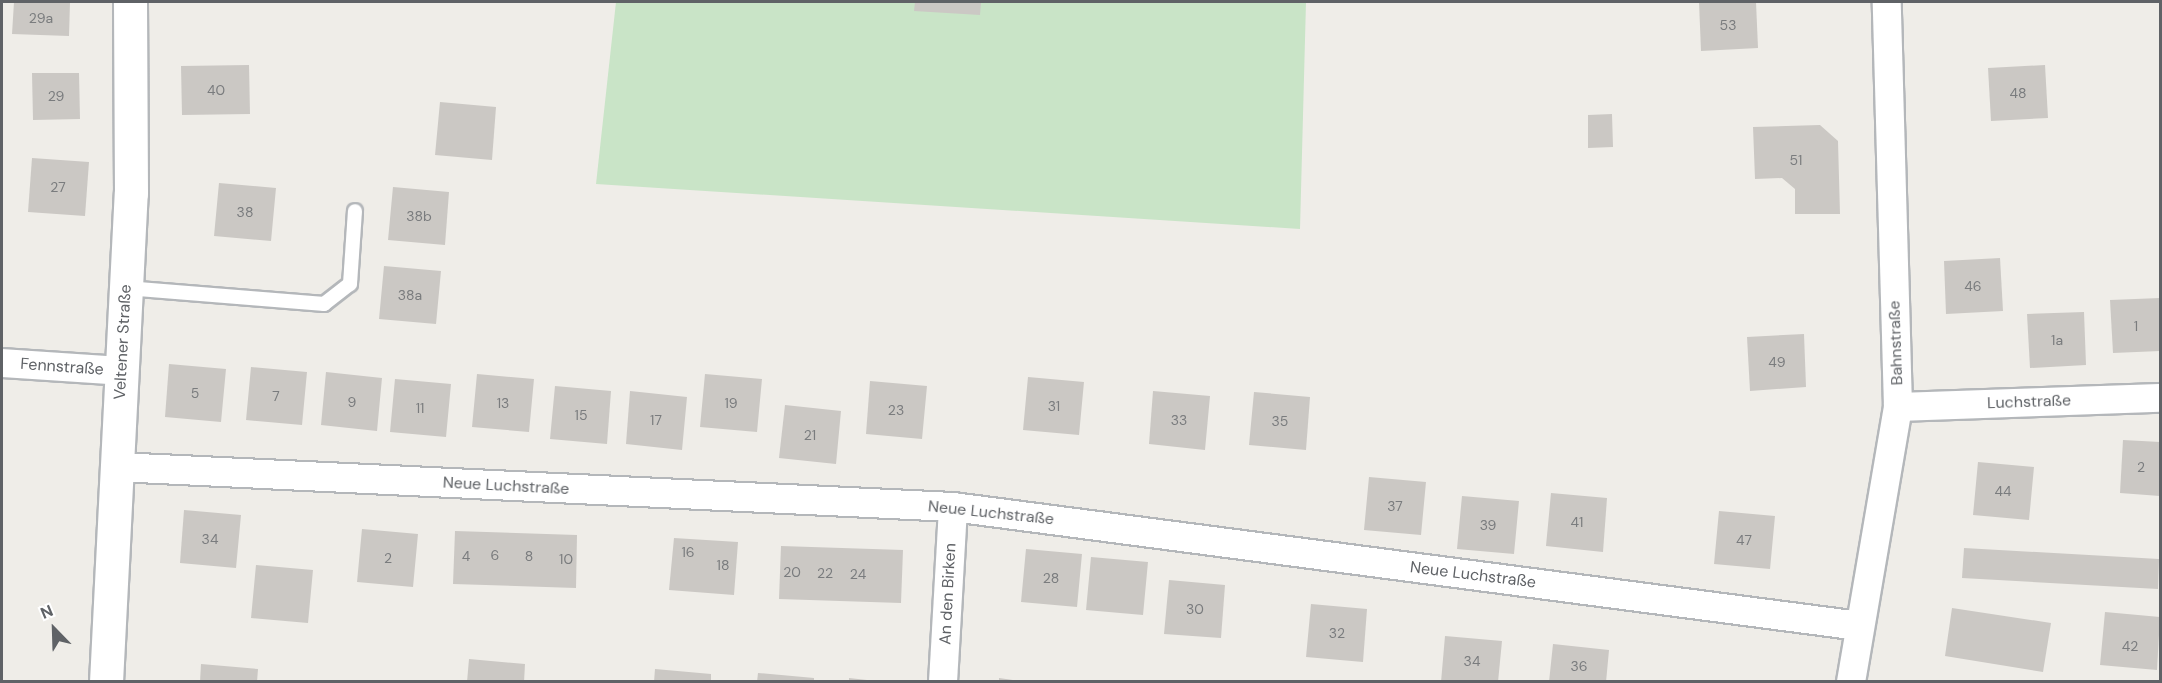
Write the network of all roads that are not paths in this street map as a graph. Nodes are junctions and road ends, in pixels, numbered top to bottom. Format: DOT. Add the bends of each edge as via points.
graph roads {
  1 [pos="130,2"];
  2 [pos="1887,2"];
  3 [pos="355,211"];
  4 [pos="126,288"];
  5 [pos="2,363"];
  6 [pos="122,371"];
  7 [pos="2160,398"];
  8 [pos="1898,407"];
  9 [pos="117,467"];
  10 [pos="953,507"];
  11 [pos="1859,626"];
  12 [pos="106,681"];
  13 [pos="943,681"];
  14 [pos="1851,681"];
  1 -- 4 [label="main road, Veltener Straße" via="131,193"];
  2 -- 8 [label="street, Bahnstraße"];
  3 -- 4 [label="lane" via="350,284 324,304"];
  4 -- 6 [label="main road, Veltener Straße"];
  5 -- 6 [label="street, Fennstraße"];
  6 -- 9 [label="main road, Veltener Straße"];
  7 -- 8 [label="street, Luchstraße"];
  8 -- 11 [label="street, Bahnstraße"];
  9 -- 10 [label="street, Neue Luchstraße"];
  9 -- 12 [label="main road, Veltener Straße"];
  10 -- 11 [label="street, Neue Luchstraße"];
  10 -- 13 [label="street, An den Birken"];
  11 -- 14 [label="street, Bahnstraße"];
}
